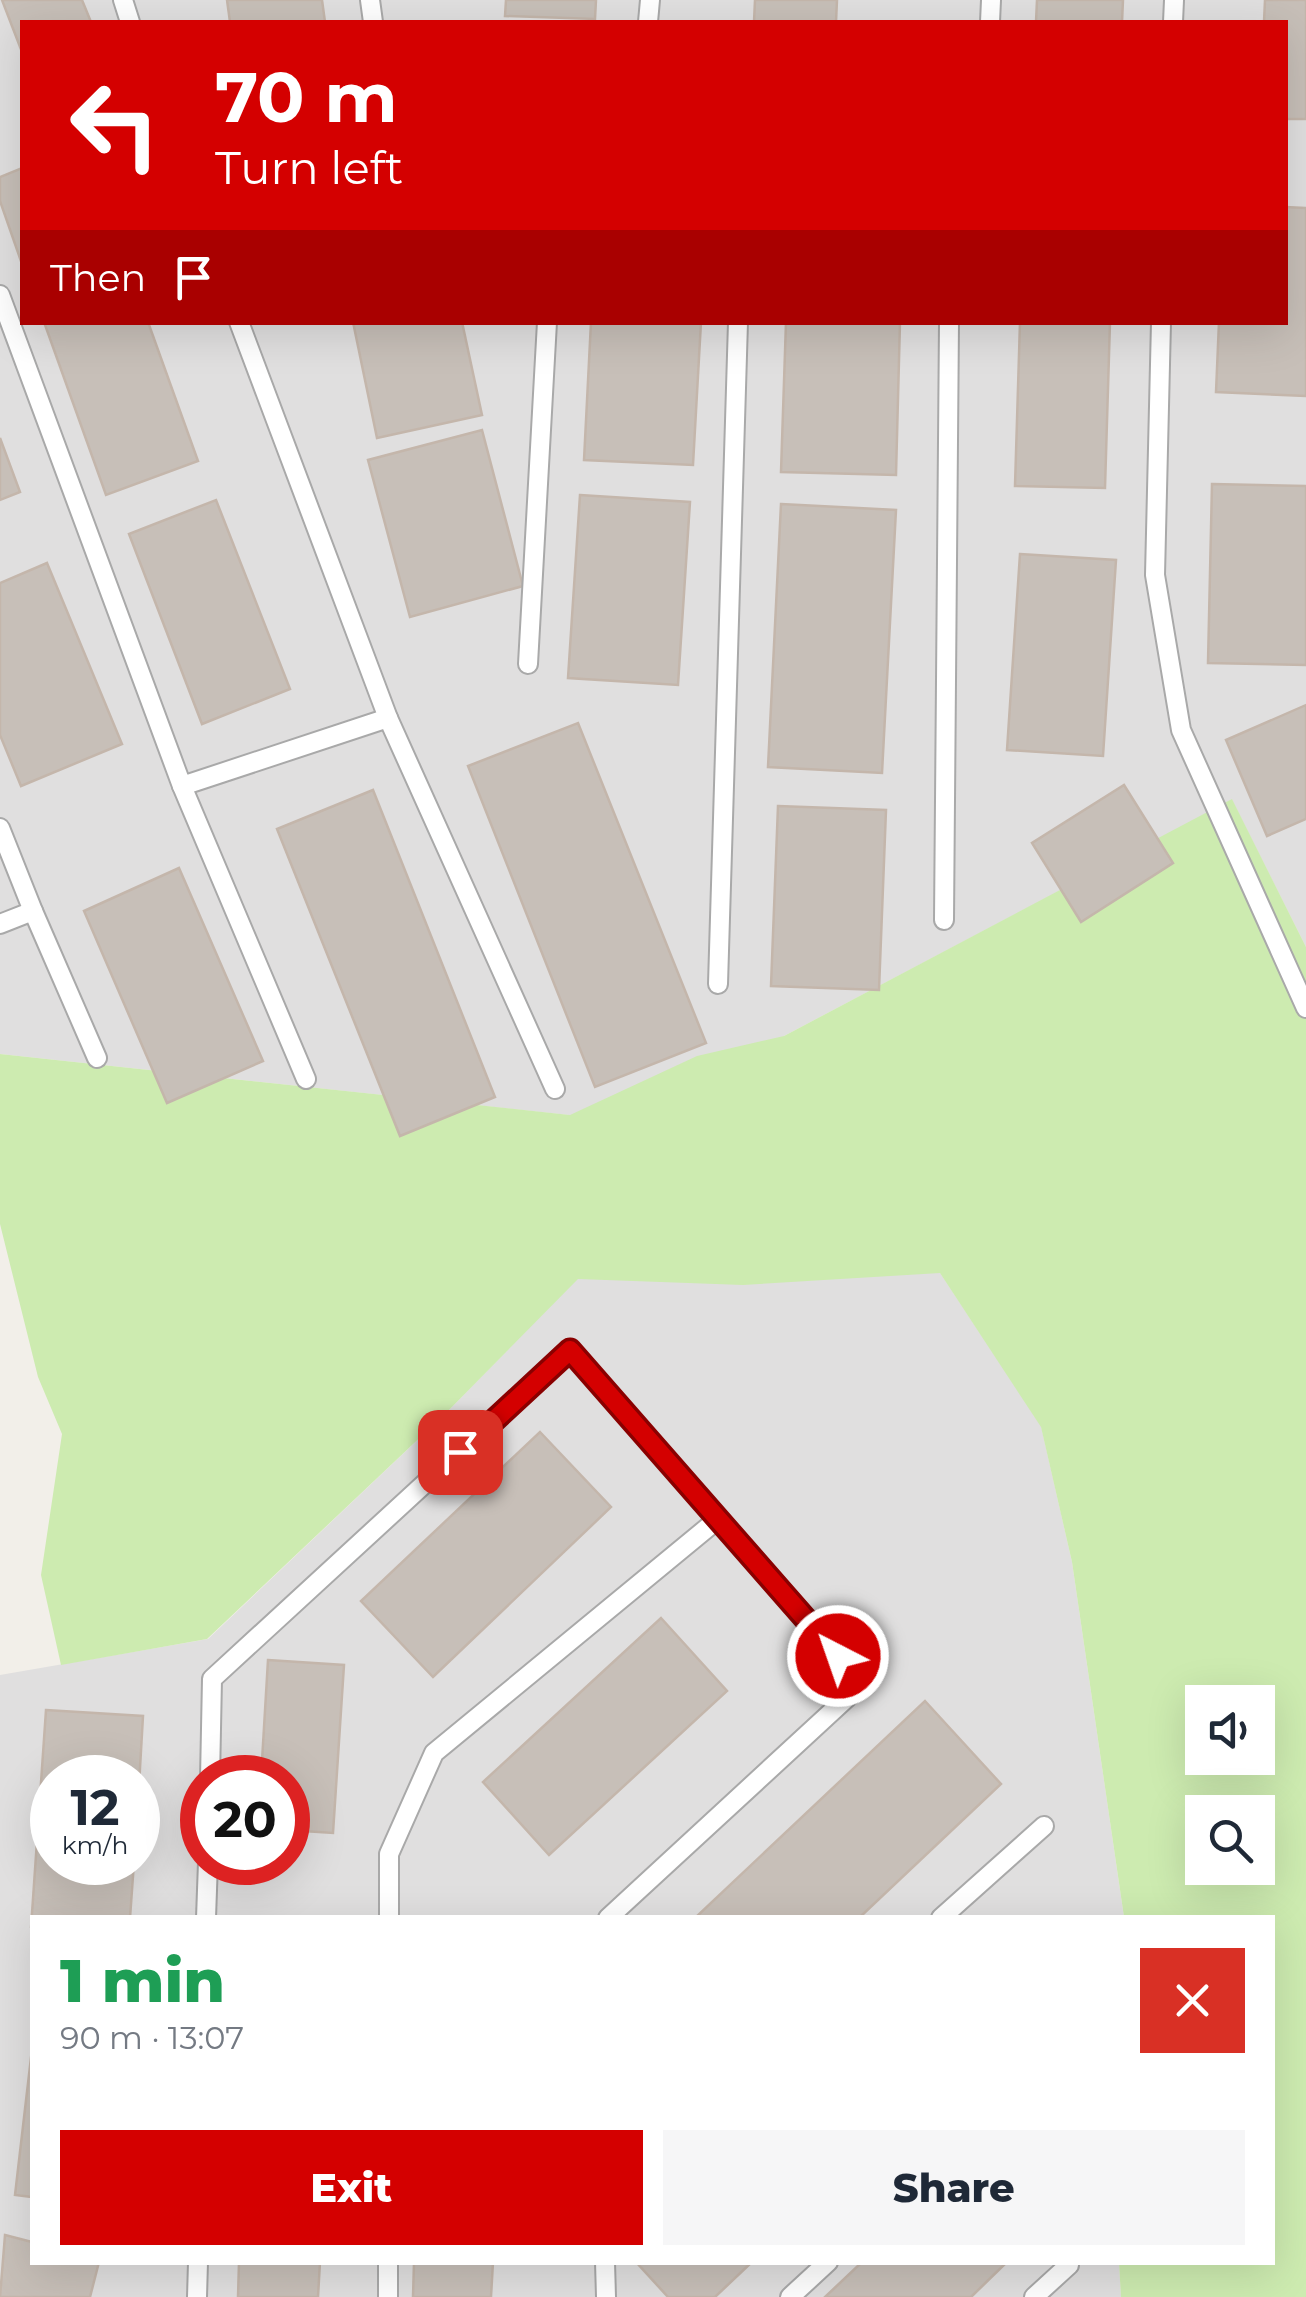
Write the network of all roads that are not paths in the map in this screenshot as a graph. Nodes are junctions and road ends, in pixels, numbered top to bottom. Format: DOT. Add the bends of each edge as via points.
graph roads {
  1 [pos="0,295"];
  2 [pos="240,325"];
  3 [pos="547,325"];
  4 [pos="738,325"];
  5 [pos="950,325"];
  6 [pos="1161,325"];
  7 [pos="528,664"];
  8 [pos="388,718"];
  9 [pos="182,786"];
  10 [pos="0,828"];
  11 [pos="32,911"];
  12 [pos="944,920"];
  13 [pos="0,924"];
  14 [pos="718,984"];
  15 [pos="1306,1008"];
  16 [pos="97,1058"];
  17 [pos="306,1078"];
  18 [pos="556,1088"];
  19 [pos="718,1519"];
  20 [pos="210,1755"];
  21 [pos="1044,1826"];
  22 [pos="207,1885"];
  23 [pos="206,1915"];
  24 [pos="389,1915"];
  25 [pos="611,1915"];
  26 [pos="944,1915"];
  27 [pos="198,2265"];
  28 [pos="388,2265"];
  29 [pos="605,2265"];
  30 [pos="825,2265"];
  31 [pos="1069,2265"];
  32 [pos="197,2297"];
  33 [pos="388,2297"];
  34 [pos="606,2297"];
  35 [pos="790,2297"];
  36 [pos="1034,2297"];
  1 -- 9 [label="lane"];
  2 -- 8 [label="lane"];
  3 -- 7 [label="lane"];
  4 -- 14 [label="lane"];
  5 -- 12 [label="lane"];
  6 -- 15 [label="lane" via="1156,575 1181,730"];
  8 -- 9 [label="lane"];
  8 -- 18 [label="lane"];
  9 -- 17 [label="lane"];
  10 -- 11 [label="lane"];
  11 -- 13 [label="lane"];
  11 -- 16 [label="lane"];
  19 -- 20 [label="lane" via="570,1350 212,1679"];
  19 -- 24 [label="lane" via="434,1753 390,1854"];
  19 -- 25 [label="lane" via="863,1684"];
  21 -- 26 [label="lane"];
  22 -- 23 [label="lane"];
  27 -- 32 [label="lane"];
  28 -- 33 [label="lane"];
  29 -- 34 [label="lane"];
  30 -- 35 [label="lane"];
  31 -- 36 [label="lane"];
}
